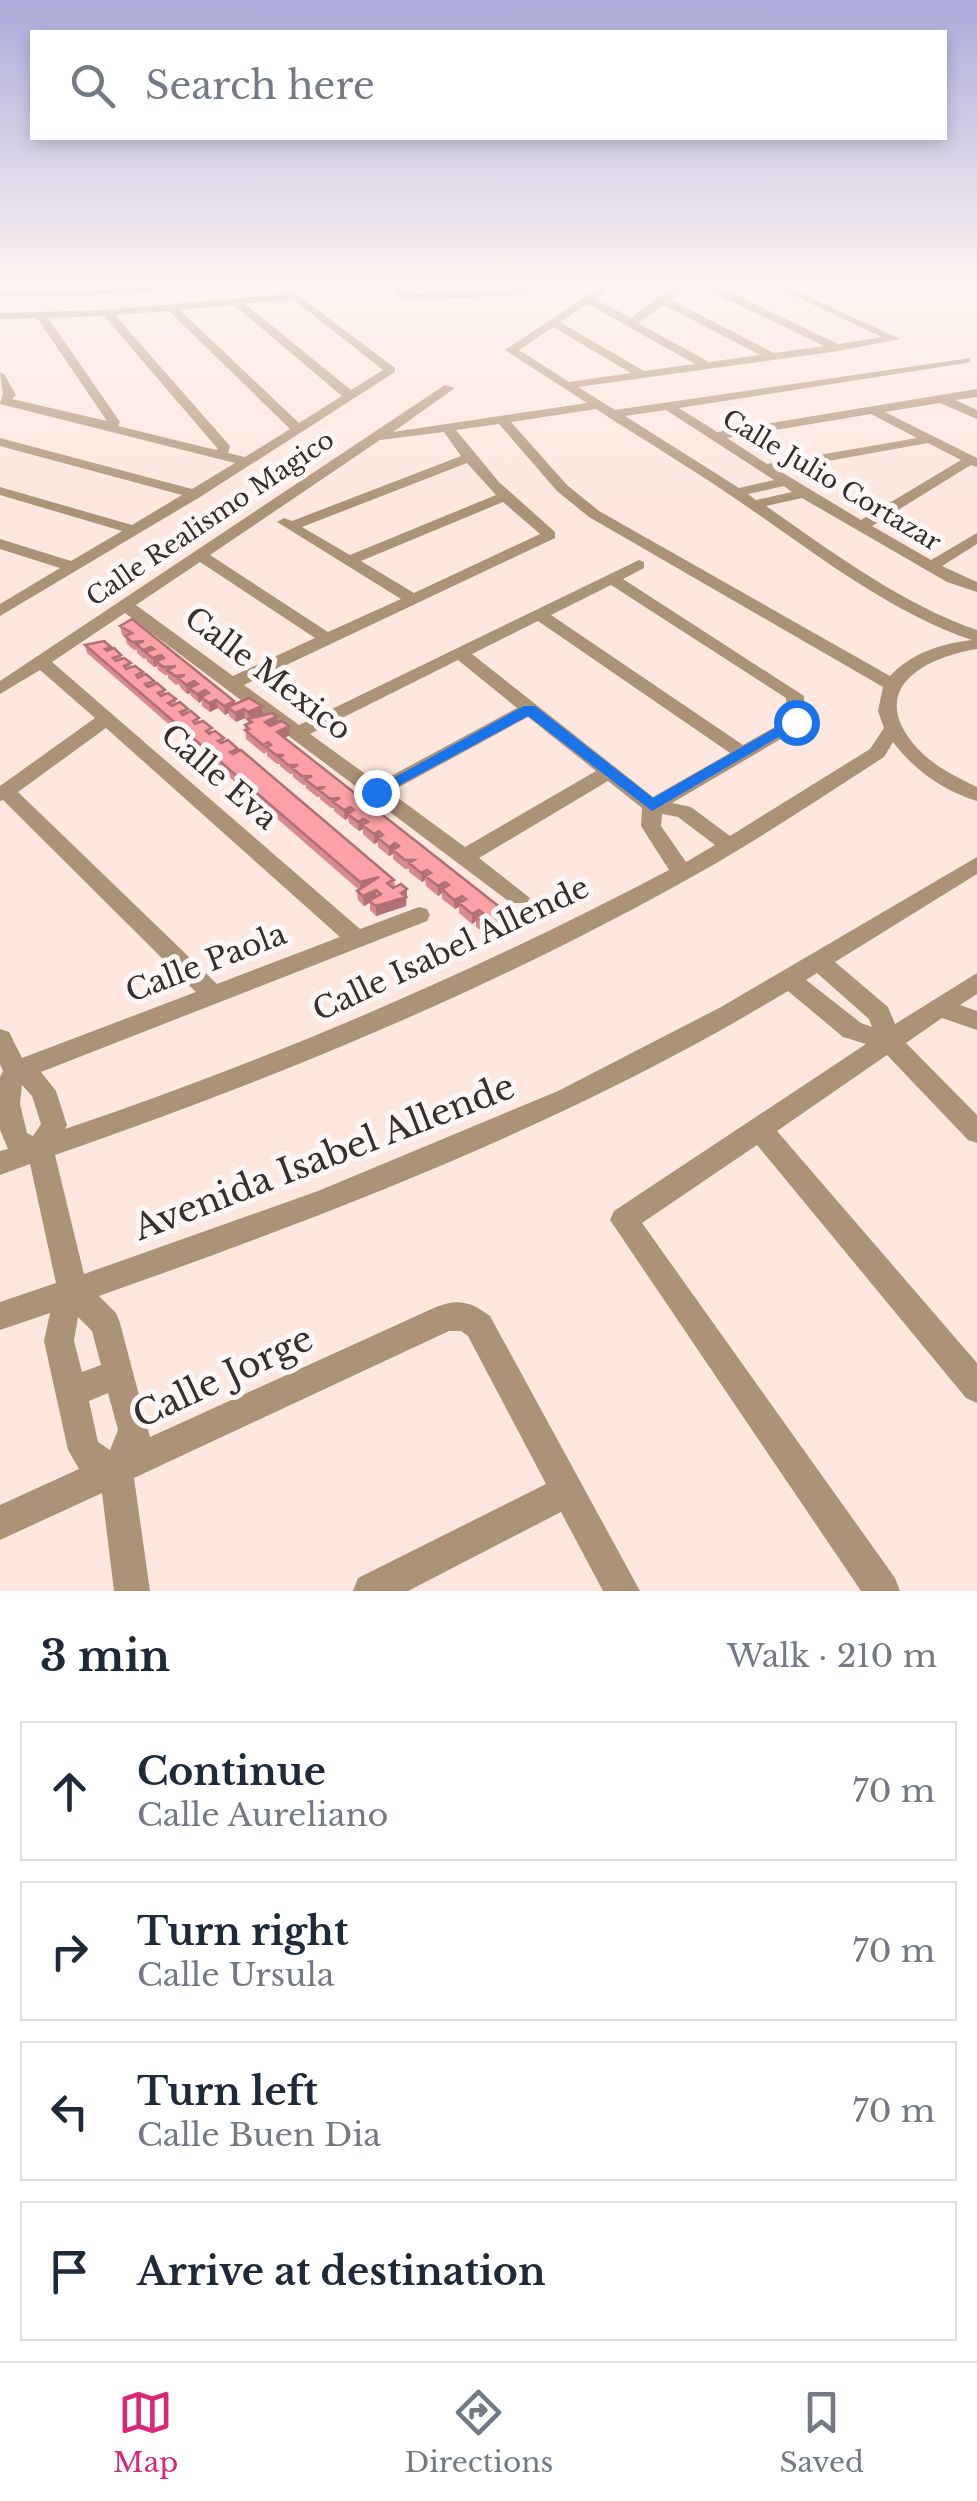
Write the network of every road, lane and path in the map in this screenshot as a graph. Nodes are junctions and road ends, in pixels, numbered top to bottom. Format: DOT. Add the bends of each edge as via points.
graph roads {
  1 [pos="69,356"];
  2 [pos="145,356"];
  3 [pos="222,356"];
  4 [pos="302,356"];
  5 [pos="373,356"];
  6 [pos="522,356"];
  7 [pos="611,356"];
  8 [pos="690,356"];
  9 [pos="779,356"];
  10 [pos="774,357"];
  11 [pos="966,360"];
  12 [pos="946,363"];
  13 [pos="706,365"];
  14 [pos="643,375"];
  15 [pos="977,376"];
  16 [pos="0,377"];
  17 [pos="570,385"];
  18 [pos="449,388"];
  19 [pos="977,393"];
  20 [pos="350,396"];
  21 [pos="942,399"];
  22 [pos="1,400"];
  23 [pos="600,404"];
  24 [pos="668,406"];
  25 [pos="571,409"];
  26 [pos="872,410"];
  27 [pos="615,414"];
  28 [pos="977,415"];
  29 [pos="502,418"];
  30 [pos="108,427"];
  31 [pos="447,427"];
  32 [pos="298,430"];
  33 [pos="716,436"];
  34 [pos="375,438"];
  35 [pos="931,440"];
  36 [pos="0,442"];
  37 [pos="219,455"];
  38 [pos="468,458"];
  39 [pos="974,461"];
  40 [pos="248,462"];
  41 [pos="766,468"];
  42 [pos="787,482"];
  43 [pos="0,491"];
  44 [pos="736,493"];
  45 [pos="804,493"];
  46 [pos="195,494"];
  47 [pos="502,497"];
  48 [pos="753,504"];
  49 [pos="266,511"];
  50 [pos="290,526"];
  51 [pos="862,526"];
  52 [pos="134,530"];
  53 [pos="977,536"];
  54 [pos="0,544"];
  55 [pos="199,555"];
  56 [pos="349,561"];
  57 [pos="639,565"];
  58 [pos="931,566"];
  59 [pos="74,567"];
  60 [pos="611,578"];
  61 [pos="977,587"];
  62 [pos="412,599"];
  63 [pos="125,604"];
  64 [pos="1,609"];
  65 [pos="539,614"];
  66 [pos="977,636"];
  67 [pos="326,639"];
  68 [pos="977,644"];
  69 [pos="460,652"];
  70 [pos="41,661"];
  71 [pos="231,684"];
  72 [pos="891,684"];
  73 [pos="0,689"];
  74 [pos="529,709"];
  75 [pos="108,718"];
  76 [pos="892,728"];
  77 [pos="296,732"];
  78 [pos="743,752"];
  79 [pos="608,774"];
  80 [pos="376,792"];
  81 [pos="2,793"];
  82 [pos="977,796"];
  83 [pos="652,806"];
  84 [pos="730,846"];
  85 [pos="464,857"];
  86 [pos="977,864"];
  87 [pos="682,873"];
  88 [pos="519,898"];
  89 [pos="418,915"];
  90 [pos="357,939"];
  91 [pos="818,960"];
  92 [pos="788,979"];
  93 [pos="977,982"];
  94 [pos="214,995"];
  95 [pos="938,1007"];
  96 [pos="977,1021"];
  97 [pos="0,1039"];
  98 [pos="890,1042"];
  99 [pos="16,1071"];
  100 [pos="760,1128"];
  101 [pos="977,1132"];
  102 [pos="40,1150"];
  103 [pos="0,1163"];
  104 [pos="73,1291"];
  105 [pos="0,1316"];
  106 [pos="118,1374"];
  107 [pos="977,1387"];
  108 [pos="71,1392"];
  109 [pos="116,1471"];
  110 [pos="568,1491"];
  111 [pos="0,1523"];
  112 [pos="132,1591"];
  113 [pos="370,1591"];
  114 [pos="622,1591"];
  115 [pos="882,1591"];
  1 -- 30 [label="street" via="114,422"];
  2 -- 37 [label="street" via="225,449"];
  3 -- 32 [label="street"];
  4 -- 20 [label="street"];
  5 -- 20 [label="street" via="391,370"];
  6 -- 17 [label="street"];
  7 -- 14 [label="street"];
  8 -- 13 [label="street"];
  9 -- 10 [label="street"];
  10 -- 13 [label="street"];
  11 -- 12 [label="street"];
  12 -- 15 [label="street"];
  12 -- 24 [label="street"];
  13 -- 14 [label="street"];
  14 -- 17 [label="street"];
  16 -- 22 [label="street" via="10,395"];
  17 -- 23 [label="street"];
  17 -- 25 [label="street"];
  18 -- 34 [label="street, Calle Realismo Magico"];
  19 -- 21 [label="street"];
  20 -- 32 [label="street"];
  21 -- 26 [label="street"];
  21 -- 28 [label="street"];
  22 -- 30 [label="street"];
  23 -- 25 [label="street"];
  23 -- 27 [label="street"];
  24 -- 27 [label="street"];
  24 -- 33 [label="street, Calle Julio Cortazar"];
  25 -- 29 [label="street"];
  26 -- 33 [label="street"];
  26 -- 35 [label="street"];
  27 -- 44 [label="street"];
  29 -- 31 [label="street"];
  29 -- 72 [label="street" via="562,488 594,514"];
  30 -- 37 [label="street"];
  31 -- 34 [label="street"];
  31 -- 38 [label="street"];
  32 -- 40 [label="street"];
  33 -- 41 [label="street, Calle Julio Cortazar"];
  34 -- 49 [label="street, Calle Realismo Magico"];
  35 -- 39 [label="street"];
  35 -- 41 [label="street"];
  36 -- 46 [label="street"];
  37 -- 40 [label="street"];
  38 -- 47 [label="street"];
  38 -- 50 [label="street"];
  39 -- 51 [label="street"];
  40 -- 46 [label="street"];
  41 -- 42 [label="street, Calle Julio Cortazar"];
  42 -- 44 [label="street"];
  42 -- 45 [label="street, Calle Julio Cortazar"];
  43 -- 52 [label="street"];
  44 -- 48 [label="street"];
  45 -- 48 [label="street"];
  45 -- 51 [label="street, Calle Julio Cortazar"];
  46 -- 52 [label="street"];
  47 -- 56 [label="street"];
  47 -- 62 [label="street" via="550,535"];
  48 -- 66 [label="street" via="838,563"];
  49 -- 50 [label="street"];
  49 -- 55 [label="street, Calle Realismo Magico"];
  50 -- 56 [label="street"];
  51 -- 58 [label="street, Calle Julio Cortazar"];
  52 -- 59 [label="street"];
  53 -- 58 [label="street"];
  54 -- 59 [label="street"];
  55 -- 63 [label="street, Calle Realismo Magico"];
  55 -- 67 [label="street"];
  56 -- 62 [label="street"];
  57 -- 60 [label="street"];
  58 -- 61 [label="street, Calle Julio Cortazar"];
  59 -- 64 [label="street"];
  60 -- 65 [label="street"];
  60 -- 78 [label="street" via="796,696 796,722"];
  62 -- 67 [label="street"];
  63 -- 70 [label="street, Calle Realismo Magico"];
  63 -- 71 [label="street, Calle Mexico"];
  65 -- 69 [label="street"];
  65 -- 78 [label="street"];
  67 -- 71 [label="street"];
  68 -- 72 [label="street" via="930,654 906,666"];
  69 -- 74 [label="street"];
  69 -- 77 [label="street"];
  70 -- 73 [label="street, Calle Realismo Magico"];
  70 -- 75 [label="street, Calle Eva"];
  71 -- 77 [label="street, Calle Mexico"];
  72 -- 76 [label="street" via="886,705"];
  74 -- 79 [label="street"];
  74 -- 80 [label="street"];
  75 -- 81 [label="street"];
  75 -- 90 [label="street, Calle Eva"];
  76 -- 82 [label="street" via="910,753"];
  76 -- 84 [label="street, Calle Isabel Allende" via="877,753"];
  77 -- 80 [label="street, Calle Mexico"];
  78 -- 83 [label="street"];
  79 -- 83 [label="street"];
  79 -- 85 [label="street"];
  80 -- 85 [label="street, Calle Mexico"];
  81 -- 94 [label="street"];
  83 -- 84 [label="street" via="684,812"];
  83 -- 87 [label="street" via="651,826"];
  84 -- 87 [label="street, Calle Isabel Allende"];
  85 -- 88 [label="street, Calle Mexico"];
  86 -- 91 [label="street, Avenida Isabel Allende"];
  87 -- 102 [label="street, Calle Isabel Allende" via="534,949 343,1034"];
  89 -- 90 [label="street, Calle Paola"];
  90 -- 94 [label="street, Calle Paola"];
  91 -- 92 [label="street, Avenida Isabel Allende"];
  91 -- 98 [label="street" via="879,1014"];
  92 -- 98 [label="street" via="852,1030"];
  92 -- 104 [label="street, Avenida Isabel Allende" via="646,1060 449,1153"];
  93 -- 95 [label="street"];
  94 -- 99 [label="street, Calle Paola"];
  95 -- 96 [label="street"];
  95 -- 98 [label="street"];
  97 -- 99 [label="street"];
  98 -- 100 [label="street"];
  98 -- 101 [label="street"];
  99 -- 102 [label="street" via="3,1096 16,1139"];
  99 -- 102 [label="street" via="42,1084 54,1124"];
  100 -- 107 [label="street"];
  100 -- 115 [label="street" via="624,1220"];
  102 -- 103 [label="street, Calle Isabel Allende"];
  102 -- 104 [label="street"];
  104 -- 105 [label="street, Avenida Isabel Allende"];
  104 -- 106 [label="street" via="105,1323"];
  104 -- 108 [label="street" via="59,1341"];
  106 -- 108 [label="street"];
  106 -- 109 [label="street" via="134,1430"];
  108 -- 109 [label="street" via="84,1450"];
  109 -- 110 [label="street, Calle Jorge" via="447,1317 466,1316 479,1326"];
  109 -- 111 [label="street, Calle Jorge"];
  109 -- 112 [label="street"];
  110 -- 113 [label="street"];
  110 -- 114 [label="street"];
}
